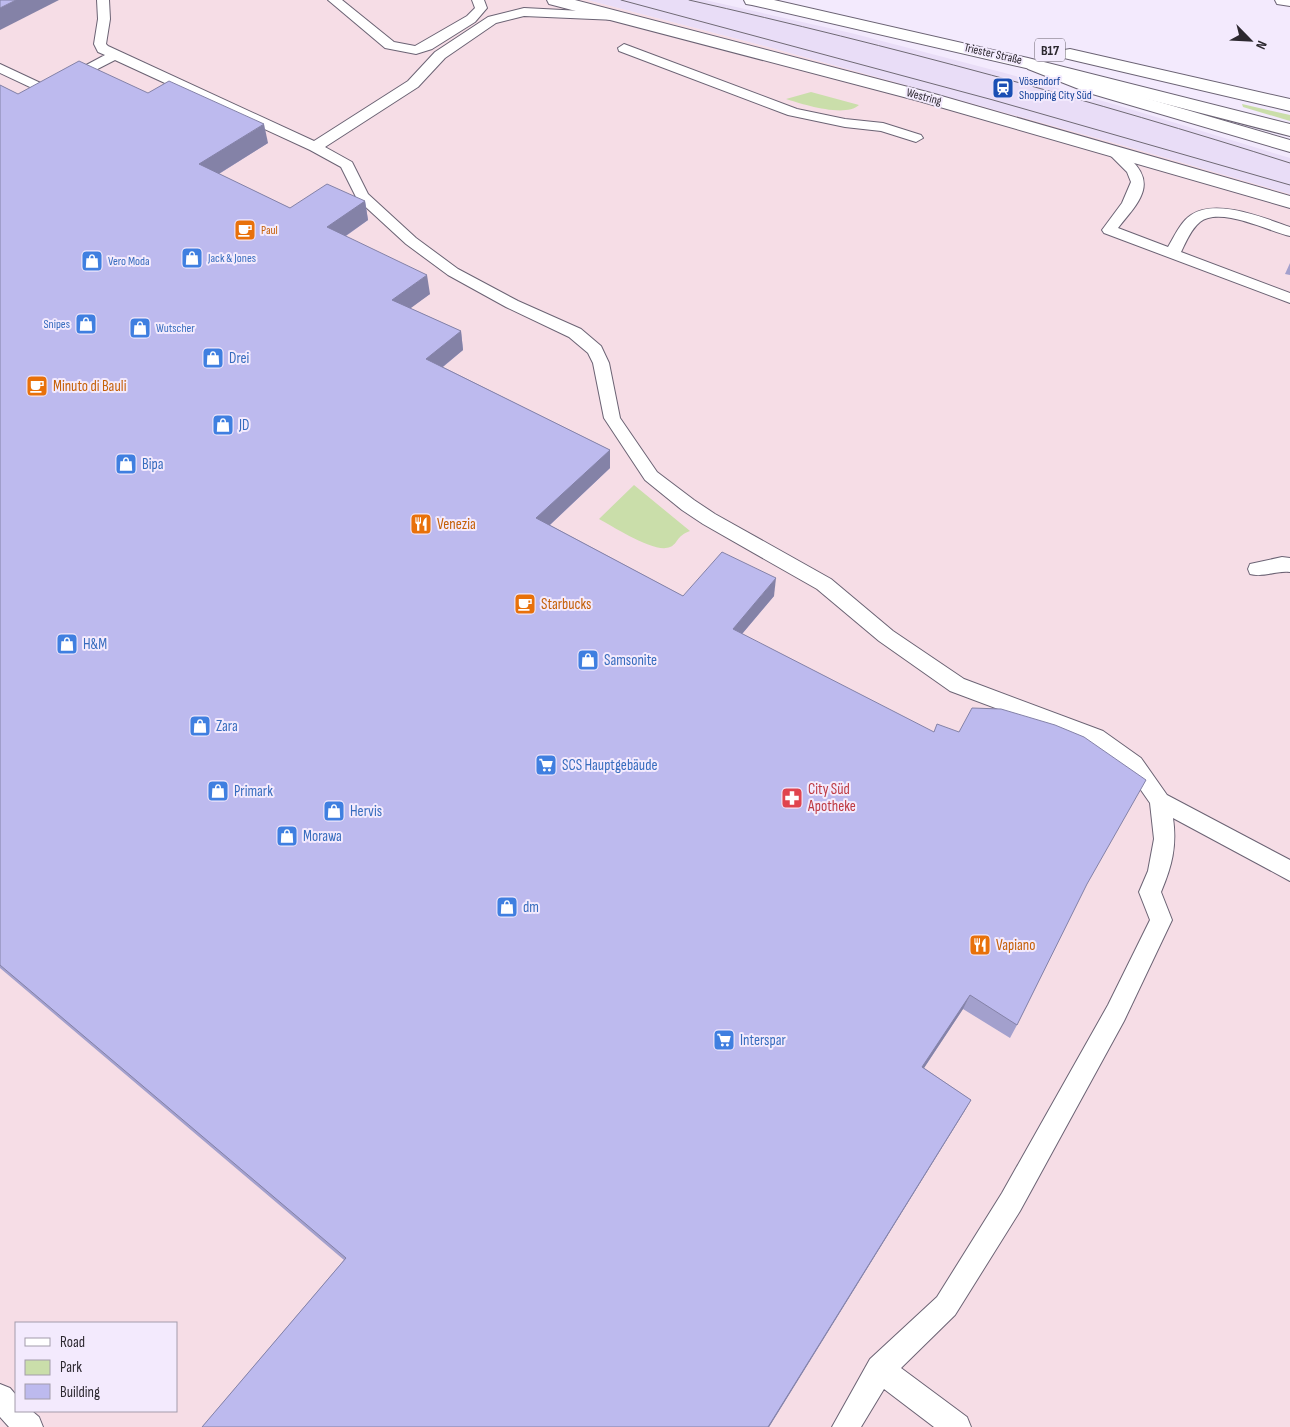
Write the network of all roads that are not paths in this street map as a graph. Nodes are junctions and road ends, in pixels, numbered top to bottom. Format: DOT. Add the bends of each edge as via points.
graph roads {
  1 [pos="103,0"];
  2 [pos="334,0"];
  3 [pos="478,0"];
  4 [pos="555,0"];
  5 [pos="752,0"];
  6 [pos="808,0"];
  7 [pos="1283,0"];
  8 [pos="1290,1"];
  9 [pos="620,16"];
  10 [pos="1023,45"];
  11 [pos="624,48"];
  12 [pos="1052,50"];
  13 [pos="114,55"];
  14 [pos="1028,63"];
  15 [pos="0,68"];
  16 [pos="1290,105"];
  17 [pos="1290,130"];
  18 [pos="916,138"];
  19 [pos="1290,146"];
  20 [pos="314,147"];
  21 [pos="1112,150"];
  22 [pos="1290,202"];
  23 [pos="1290,232"];
  24 [pos="1172,254"];
  25 [pos="1290,298"];
  26 [pos="1290,565"];
  27 [pos="1257,569"];
  28 [pos="1160,801"];
  29 [pos="1290,871"];
  30 [pos="880,1369"];
  31 [pos="0,1398"];
  32 [pos="29,1427"];
  33 [pos="846,1427"];
  34 [pos="957,1427"];
  1 -- 13 [label="lane" via="100,44"];
  2 -- 3 [label="lane" via="390,45 416,50 471,19 481,8"];
  4 -- 9 [label="street, Westring"];
  5 -- 14 [label="street, Triester Straße / B17"];
  6 -- 10 [label="street, Triester Straße / B17"];
  7 -- 8 [label="street"];
  9 -- 20 [label="lane" via="524,12 492,20 440,55 413,84"];
  9 -- 21 [label="street, Westring"];
  11 -- 18 [label="lane" via="793,112 845,123 883,126"];
  12 -- 16 [label="street, B17"];
  13 -- 15 [label="lane" via="47,90"];
  13 -- 20 [label="lane"];
  14 -- 17 [label="street, Triester Straße / B17"];
  14 -- 19 [label="street" via="1095,89"];
  20 -- 28 [label="lane" via="347,165 362,196 411,241 454,272 575,333 595,350 601,363 612,418 651,476 709,519 824,584 886,636 957,686 1096,737 1134,764"];
  21 -- 22 [label="street, Westring"];
  21 -- 24 [label="lane" via="1137,176 1138,182 1136,194 1109,230"];
  23 -- 24 [label="lane" via="1244,218 1212,213 1196,218"];
  24 -- 25 [label="lane"];
  26 -- 27 [label="lane"];
  28 -- 29 [label="lane"];
  28 -- 30 [label="lane" via="1165,839 1159,871 1150,892 1161,920 1116,1013 1011,1202 946,1306"];
  30 -- 33 [label="lane"];
  30 -- 34 [label="lane"];
  31 -- 32 [label="lane"];
}
